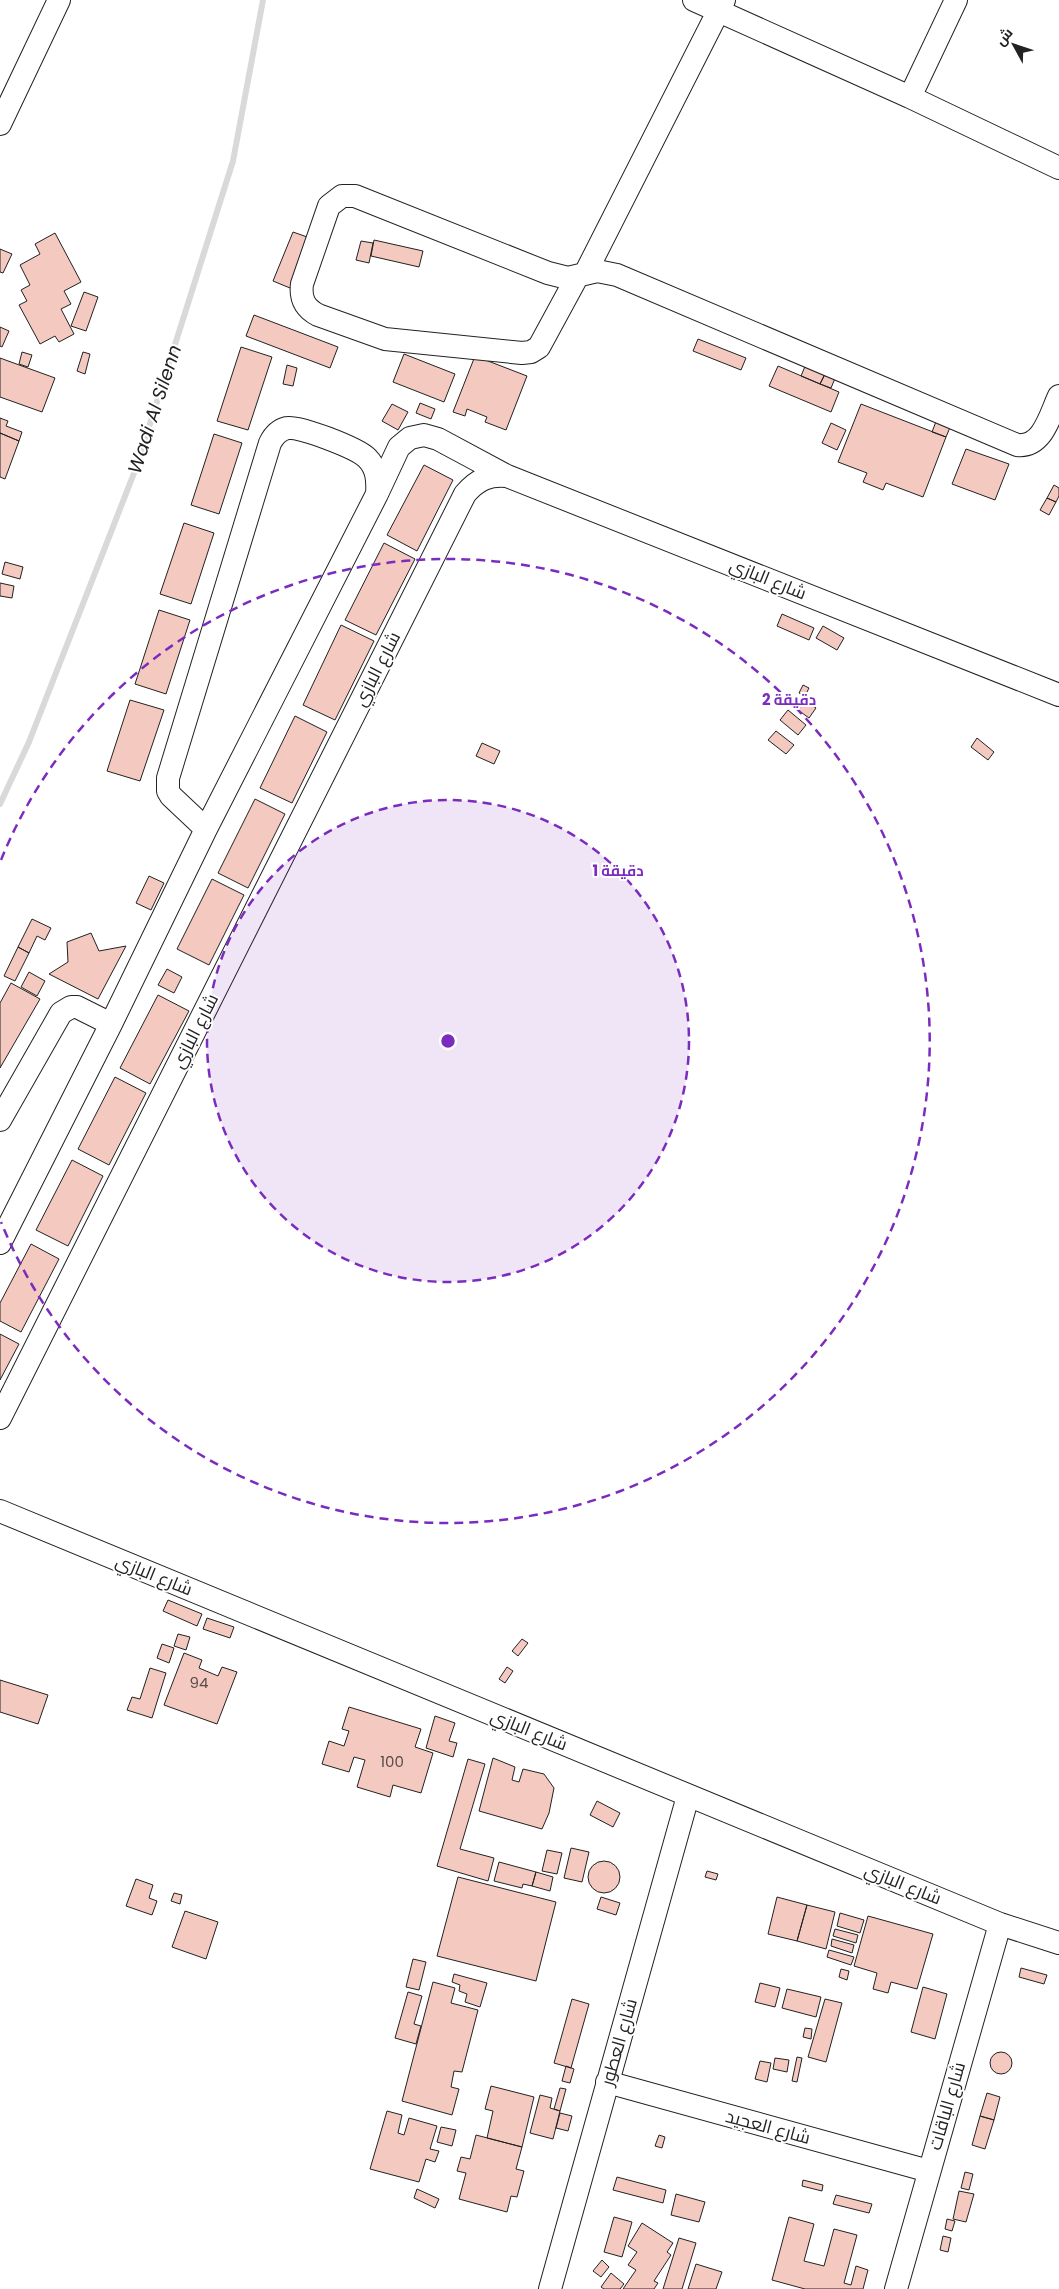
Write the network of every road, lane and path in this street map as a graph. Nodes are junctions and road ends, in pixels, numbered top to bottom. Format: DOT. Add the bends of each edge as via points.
graph roads {
  1 [pos="59,0"];
  2 [pos="694,0"];
  3 [pos="956,0"];
  4 [pos="722,6"];
  5 [pos="910,97"];
  6 [pos="0,124"];
  7 [pos="1059,168"];
  8 [pos="581,274"];
  9 [pos="1059,396"];
  10 [pos="507,476"];
  11 [pos="378,494"];
  12 [pos="1059,695"];
  13 [pos="206,829"];
  14 [pos="112,1024"];
  15 [pos="0,1120"];
  16 [pos="0,1243"];
  17 [pos="0,1418"];
  18 [pos="0,1511"];
  19 [pos="688,1796"];
  20 [pos="1000,1924"];
  21 [pos="1059,1943"];
  22 [pos="607,2082"];
  23 [pos="929,2171"];
  24 [pos="550,2289"];
  25 [pos="896,2289"];
  1 -- 6 [label="street"];
  2 -- 4 [label="street"];
  3 -- 5 [label="street"];
  4 -- 5 [label="street"];
  4 -- 8 [label="street"];
  5 -- 7 [label="street"];
  8 -- 8 [label="street" via="568,278 548,273 349,195 334,200 329,206 301,294 304,303 318,315 385,339 522,353 539,347"];
  8 -- 9 [label="street" via="597,271 618,275 1017,445 1032,444 1039,438"];
  10 -- 11 [label="street" via="438,439 424,435 410,438 399,447"];
  10 -- 12 [label="street, شارع البازي"];
  10 -- 17 [label="street, شارع البازي" via="488,477 472,486 466,494"];
  11 -- 13 [label="street"];
  11 -- 13 [label="street" via="375,468 358,451 298,428 281,430 274,435 168,778 171,796"];
  13 -- 14 [label="street"];
  14 -- 15 [label="street" via="77,1006 61,1013"];
  14 -- 16 [label="street"];
  18 -- 19 [label="street, شارع البازي"];
  19 -- 20 [label="street, شارع البازي"];
  19 -- 22 [label="street, شارع العطور"];
  20 -- 21 [label="street, شارع البازي"];
  20 -- 23 [label="street, شارع الباقات"];
  22 -- 23 [label="street, شارع العجيد"];
  22 -- 24 [label="street, شارع العطور"];
  23 -- 25 [label="street, شارع الباقات"];
}
